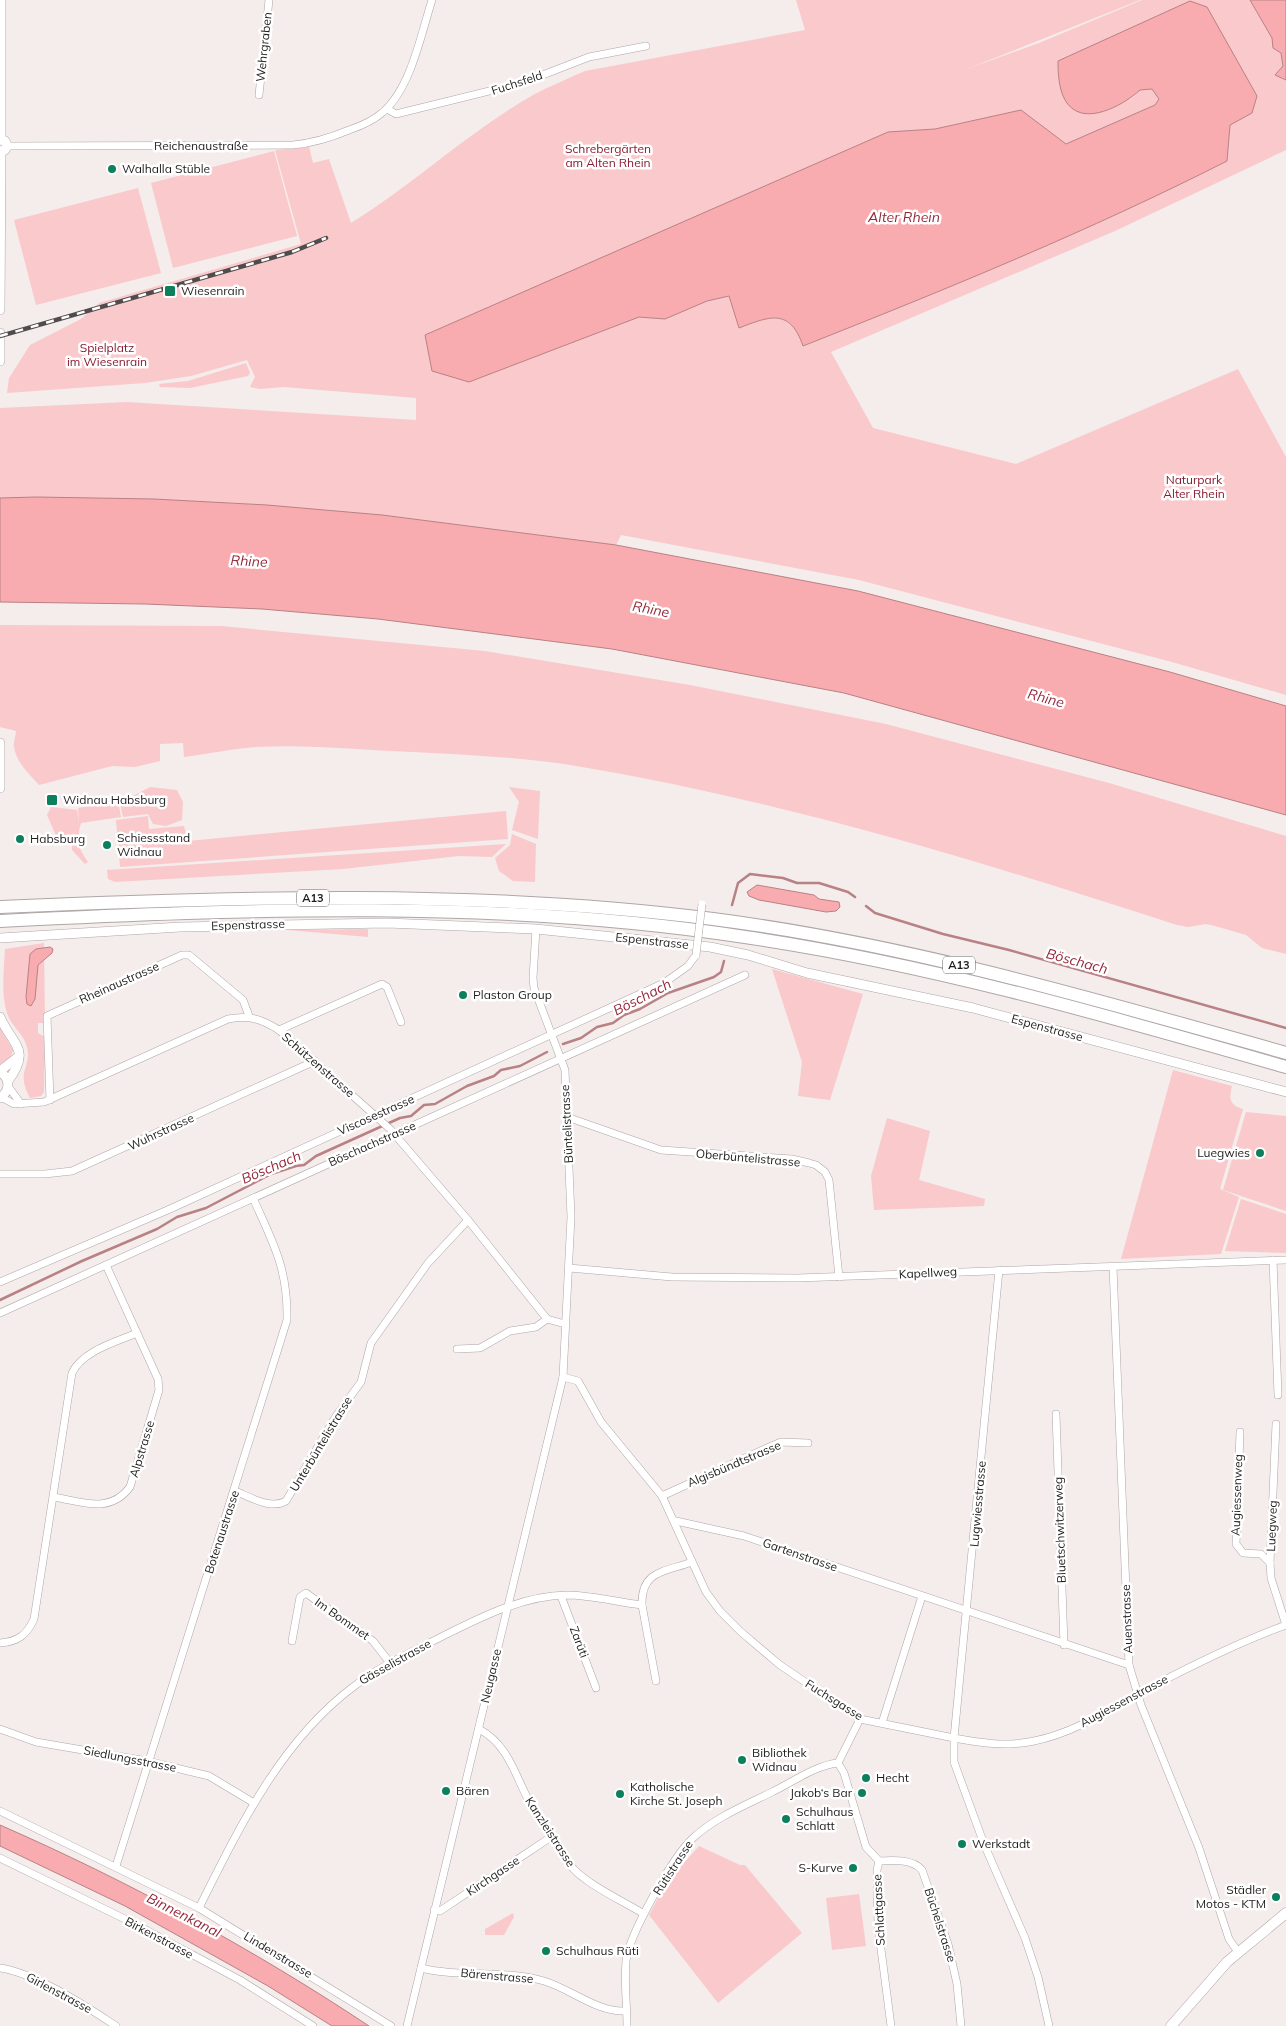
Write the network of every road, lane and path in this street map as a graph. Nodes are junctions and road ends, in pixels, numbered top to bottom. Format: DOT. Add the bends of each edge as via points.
graph roads {
  1 [pos="1,0"];
  2 [pos="269,0"];
  3 [pos="432,0"];
  4 [pos="646,46"];
  5 [pos="259,95"];
  6 [pos="387,109"];
  7 [pos="2,146"];
  8 [pos="0,310"];
  9 [pos="0,333"];
  10 [pos="0,361"];
  11 [pos="0,743"];
  12 [pos="0,788"];
  13 [pos="702,904"];
  14 [pos="0,907"];
  15 [pos="0,921"];
  16 [pos="536,929"];
  17 [pos="0,938"];
  18 [pos="745,974"];
  19 [pos="249,1016"];
  20 [pos="0,1017"];
  21 [pos="402,1022"];
  22 [pos="279,1030"];
  23 [pos="550,1036"];
  24 [pos="1286,1053"];
  25 [pos="19,1057"];
  26 [pos="560,1059"];
  27 [pos="315,1062"];
  28 [pos="1283,1067"];
  29 [pos="0,1072"];
  30 [pos="8,1084"];
  31 [pos="1286,1092"];
  32 [pos="1,1098"];
  33 [pos="50,1100"];
  34 [pos="21,1104"];
  35 [pos="376,1116"];
  36 [pos="567,1117"];
  37 [pos="392,1132"];
  38 [pos="0,1174"];
  39 [pos="253,1198"];
  40 [pos="468,1220"];
  41 [pos="1273,1260"];
  42 [pos="1286,1260"];
  43 [pos="106,1265"];
  44 [pos="1113,1267"];
  45 [pos="570,1268"];
  46 [pos="999,1270"];
  47 [pos="839,1277"];
  48 [pos="0,1282"];
  49 [pos="0,1313"];
  50 [pos="547,1319"];
  51 [pos="565,1324"];
  52 [pos="137,1333"];
  53 [pos="457,1350"];
  54 [pos="564,1377"];
  55 [pos="1278,1395"];
  56 [pos="1056,1414"];
  57 [pos="1276,1424"];
  58 [pos="1240,1432"];
  59 [pos="808,1443"];
  60 [pos="234,1491"];
  61 [pos="662,1496"];
  62 [pos="54,1497"];
  63 [pos="676,1521"];
  64 [pos="692,1562"];
  65 [pos="1270,1563"];
  66 [pos="561,1596"];
  67 [pos="922,1596"];
  68 [pos="642,1605"];
  69 [pos="508,1607"];
  70 [pos="968,1610"];
  71 [pos="1286,1625"];
  72 [pos="292,1641"];
  73 [pos="0,1643"];
  74 [pos="1064,1645"];
  75 [pos="390,1663"];
  76 [pos="1128,1666"];
  77 [pos="656,1681"];
  78 [pos="596,1688"];
  79 [pos="1139,1696"];
  80 [pos="860,1719"];
  81 [pos="882,1723"];
  82 [pos="0,1729"];
  83 [pos="478,1729"];
  84 [pos="954,1738"];
  85 [pos="147,1761"];
  86 [pos="838,1763"];
  87 [pos="254,1803"];
  88 [pos="0,1811"];
  89 [pos="551,1837"];
  90 [pos="0,1858"];
  91 [pos="879,1861"];
  92 [pos="116,1866"];
  93 [pos="199,1908"];
  94 [pos="434,1910"];
  95 [pos="1286,1913"];
  96 [pos="644,1914"];
  97 [pos="1238,1952"];
  98 [pos="0,1968"];
  99 [pos="421,1968"];
  100 [pos="626,2011"];
  101 [pos="116,2026"];
  102 [pos="313,2026"];
  103 [pos="391,2026"];
  104 [pos="407,2026"];
  105 [pos="626,2026"];
  106 [pos="891,2026"];
  107 [pos="961,2026"];
  108 [pos="1049,2026"];
  109 [pos="1171,2026"];
  1 -- 7 [label="street"];
  2 -- 5 [label="street, Wehrgraben"];
  3 -- 6 [label="street" via="408,74"];
  4 -- 6 [label="street, Fuchsfeld" via="589,57 522,83 481,94 396,114"];
  6 -- 7 [label="street, Reichenaustraße" via="367,123 331,138 293,145"];
  7 -- 8 [label="street"];
  9 -- 10 [label="street"];
  11 -- 12 [label="street"];
  13 -- 23 [label="street, Viscosestrasse, bridge" via="696,954 688,966 664,983"];
  14 -- 24 [label="highway, A13" via="382,897 488,899 672,915 906,952"];
  15 -- 28 [label="highway, A13" via="383,909 490,911 671,927 908,966 1144,1026"];
  16 -- 17 [label="street, Espenstrasse" via="387,923 271,924"];
  16 -- 23 [label="street, Büntelistrasse" via="532,978"];
  16 -- 31 [label="street, Espenstrasse" via="710,947 748,954 807,973 973,1008"];
  18 -- 26 [label="street, Böschachstrasse"];
  19 -- 22 [label="street, Schützenstrasse"];
  19 -- 33 [label="street" via="228,1019"];
  19 -- 33 [label="street, Rheinaustrasse" via="243,1000 189,955 182,955 47,1016"];
  20 -- 25 [label="street" via="18,1043"];
  21 -- 22 [label="street" via="387,988 382,984"];
  22 -- 27 [label="street, Schützenstrasse"];
  23 -- 26 [label="street, Büntelistrasse"];
  23 -- 35 [label="street, Viscosestrasse"];
  25 -- 29 [label="street"];
  25 -- 30 [label="street"];
  26 -- 36 [label="street, Büntelistrasse" via="564,1070"];
  26 -- 37 [label="street, Böschachstrasse"];
  27 -- 35 [label="street, Schützenstrasse"];
  27 -- 38 [label="street, Wuhrstrasse" via="72,1171"];
  29 -- 30 [label="street"];
  30 -- 32 [label="street"];
  30 -- 34 [label="street"];
  32 -- 34 [label="street"];
  33 -- 34 [label="street"];
  35 -- 37 [label="street, Schützenstrasse"];
  35 -- 48 [label="street, Viscosestrasse"];
  36 -- 45 [label="street, Büntelistrasse"];
  36 -- 47 [label="street, Oberbüntelistrasse" via="661,1150 792,1159 816,1165 830,1180"];
  37 -- 39 [label="street, Böschachstrasse"];
  37 -- 40 [label="street, Schützenstrasse"];
  39 -- 43 [label="street, Böschachstrasse"];
  39 -- 60 [label="street, Botenaustrasse" via="283,1268 288,1293 287,1320"];
  40 -- 50 [label="street, Schützenstrasse"];
  40 -- 60 [label="street, Unterbüntelistrasse" via="428,1263 371,1343 361,1382 336,1416 286,1501 270,1504"];
  41 -- 42 [label="street, Kapellweg"];
  41 -- 44 [label="street, Kapellweg"];
  41 -- 55 [label="street"];
  43 -- 49 [label="street, Böschachstrasse"];
  43 -- 52 [label="street, Alpstrasse"];
  44 -- 46 [label="street, Kapellweg"];
  44 -- 76 [label="street, Auenstrasse"];
  45 -- 47 [label="street, Kapellweg" via="724,1278"];
  45 -- 51 [label="street, Büntelistrasse"];
  46 -- 47 [label="street, Kapellweg"];
  46 -- 70 [label="street, Lugwiesstrasse"];
  50 -- 51 [label="street"];
  50 -- 53 [label="street" via="536,1327 510,1331 480,1348"];
  51 -- 54 [label="street, Neugasse"];
  52 -- 62 [label="street" via="97,1351 75,1367 68,1392"];
  52 -- 62 [label="street, Alpstrasse" via="158,1380 159,1390 130,1487 122,1498 112,1503"];
  54 -- 61 [label="street, Fuchsgasse" via="581,1384 601,1422"];
  54 -- 69 [label="street, Neugasse"];
  56 -- 74 [label="street, Bluetschwitzerweg"];
  57 -- 65 [label="street, Luegweg"];
  58 -- 65 [label="street, Augiessenweg" via="1236,1544 1243,1553 1261,1554"];
  59 -- 61 [label="street, Algisbündtstrasse" via="781,1442"];
  60 -- 85 [label="street, Botenaustrasse"];
  61 -- 63 [label="street, Fuchsgasse"];
  62 -- 73 [label="street" via="34,1619 22,1637"];
  63 -- 64 [label="street, Fuchsgasse"];
  63 -- 67 [label="street, Gartenstrasse" via="744,1536"];
  64 -- 68 [label="street" via="644,1582"];
  64 -- 80 [label="street, Fuchsgasse" via="706,1592 741,1632 780,1665"];
  65 -- 71 [label="street, Luegweg" via="1271,1578"];
  66 -- 68 [label="street, Gässelistrasse"];
  66 -- 69 [label="street, Gässelistrasse" via="539,1598"];
  66 -- 78 [label="street, Zarüti"];
  67 -- 70 [label="street, Gartenstrasse"];
  67 -- 81 [label="street"];
  68 -- 77 [label="street"];
  69 -- 75 [label="street, Gässelistrasse"];
  69 -- 83 [label="street, Neugasse"];
  70 -- 74 [label="street, Gartenstrasse"];
  70 -- 84 [label="street, Lugwiesstrasse"];
  71 -- 79 [label="street, Augiessenstrasse" via="1238,1643"];
  72 -- 75 [label="street, Im Bommet" via="300,1597 306,1594 372,1641"];
  74 -- 76 [label="street, Gartenstrasse"];
  75 -- 87 [label="street, Gässelistrasse" via="331,1705 281,1761"];
  76 -- 79 [label="street, Auenstrasse"];
  79 -- 84 [label="street, Augiessenstrasse" via="1059,1734 1032,1742 997,1744"];
  79 -- 97 [label="street, Auenstrasse" via="1199,1848 1228,1939"];
  80 -- 81 [label="street, Fuchsgasse"];
  80 -- 86 [label="street"];
  81 -- 84 [label="street, Fuchsgasse"];
  82 -- 85 [label="street, Siedlungsstrasse" via="36,1742"];
  83 -- 89 [label="street, Kanzleistrasse" via="506,1753"];
  83 -- 94 [label="street, Neugasse"];
  84 -- 108 [label="street" via="954,1762 984,1844 1025,1938"];
  85 -- 87 [label="street, Siedlungsstrasse" via="209,1776"];
  85 -- 92 [label="street, Botenaustrasse"];
  86 -- 91 [label="street, Schlattgasse" via="844,1773 866,1847"];
  86 -- 96 [label="street, Rütistrasse" via="822,1766 744,1804 694,1837"];
  87 -- 93 [label="street, Gässelistrasse"];
  88 -- 92 [label="street, Lindenstrasse"];
  89 -- 94 [label="street, Kirchgasse" via="440,1911"];
  89 -- 96 [label="street, Kanzleistrasse" via="576,1871"];
  90 -- 102 [label="street, Birkenstrasse" via="240,1980"];
  91 -- 106 [label="street, Schlattgasse" via="878,1926"];
  91 -- 107 [label="street, Büchelstrasse" via="911,1862 922,1870 948,1944 957,1984"];
  92 -- 93 [label="street, Lindenstrasse"];
  93 -- 103 [label="street, Lindenstrasse"];
  94 -- 99 [label="street, Neugasse"];
  95 -- 97 [label="main road"];
  96 -- 100 [label="street, Rütistrasse" via="627,1956"];
  97 -- 109 [label="main road"];
  98 -- 101 [label="street, Girlenstrasse" via="16,1970"];
  99 -- 100 [label="street, Bärenstrasse" via="534,1978 566,1989 608,2010"];
  99 -- 104 [label="street, Neugasse"];
  100 -- 105 [label="street, Rütistrasse"];
}
